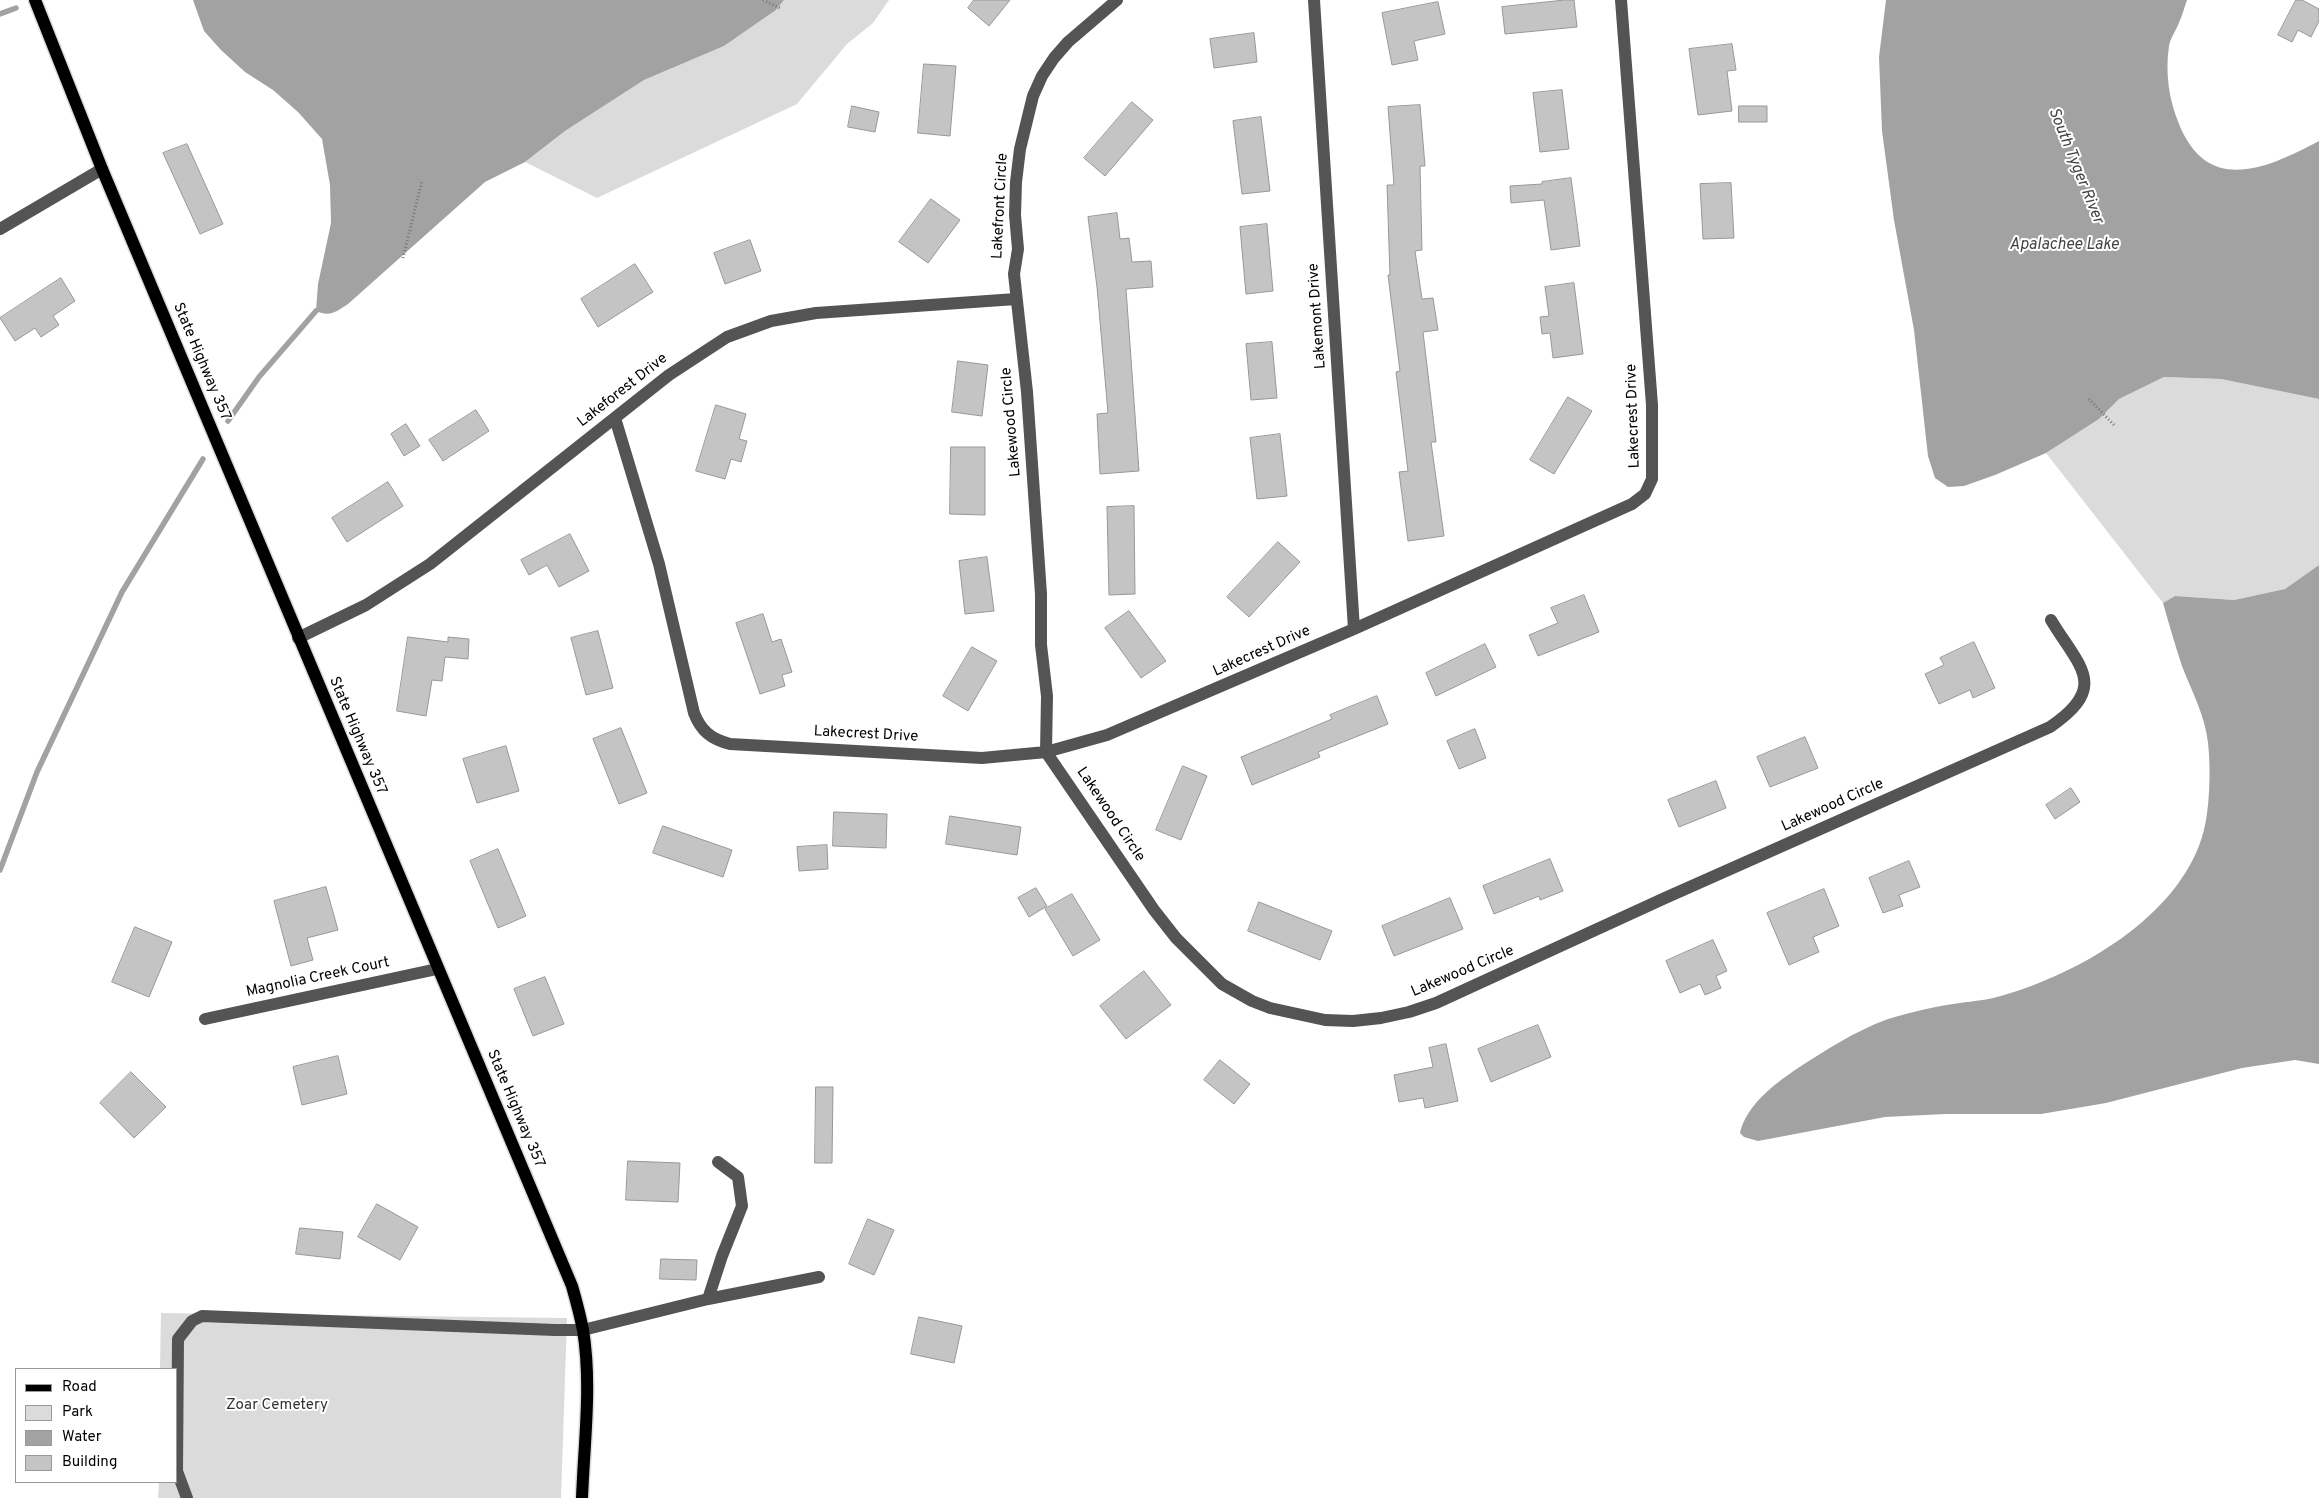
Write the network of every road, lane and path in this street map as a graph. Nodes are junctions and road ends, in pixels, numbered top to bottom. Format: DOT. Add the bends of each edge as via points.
graph roads {
  1 [pos="35,0"];
  2 [pos="763,0"];
  3 [pos="1117,0"];
  4 [pos="1314,0"];
  5 [pos="1621,0"];
  6 [pos="782,10"];
  7 [pos="102,169"];
  8 [pos="422,181"];
  9 [pos="0,229"];
  10 [pos="403,258"];
  11 [pos="1016,299"];
  12 [pos="2089,399"];
  13 [pos="615,418"];
  14 [pos="2114,425"];
  15 [pos="2051,620"];
  16 [pos="1354,629"];
  17 [pos="298,638"];
  18 [pos="1046,752"];
  19 [pos="437,969"];
  20 [pos="205,1019"];
  21 [pos="718,1162"];
  22 [pos="819,1276"];
  23 [pos="708,1299"];
  24 [pos="583,1330"];
  25 [pos="178,1368"];
  26 [pos="178,1474"];
  27 [pos="187,1498"];
  28 [pos="582,1498"];
  1 -- 7 [label="main road, State Highway 357"];
  2 -- 6 [label="path"];
  3 -- 11 [label="street, Lakefront Circle" via="1054,58 1033,96 1016,182"];
  4 -- 16 [label="street, Lakemont Drive"];
  5 -- 16 [label="street, Lakecrest Drive" via="1651,396 1653,460 1649,487 1639,500 1615,512"];
  7 -- 9 [label="street"];
  7 -- 17 [label="main road, State Highway 357"];
  8 -- 10 [label="path"];
  11 -- 13 [label="street, Lakeforest Drive" via="816,313 771,321 727,338 698,355"];
  11 -- 18 [label="street, Lakewood Circle" via="1027,392 1041,594 1047,696"];
  12 -- 14 [label="path"];
  13 -- 17 [label="street, Lakeforest Drive" via="430,564 366,605"];
  13 -- 18 [label="street, Lakecrest Drive" via="659,564 694,713 707,734 730,744 982,758"];
  15 -- 18 [label="street, Lakewood Circle" via="2073,652 2084,678 2076,706 2050,727 1436,1003 1382,1018 1325,1020 1297,1016 1252,1001 1222,984 1176,938 1154,910"];
  16 -- 18 [label="street, Lakecrest Drive" via="1107,735"];
  17 -- 19 [label="main road, State Highway 357"];
  19 -- 20 [label="street, Magnolia Creek Court"];
  19 -- 24 [label="main road, State Highway 357" via="563,1263"];
  21 -- 23 [label="street" via="738,1177 742,1206"];
  22 -- 23 [label="street"];
  23 -- 24 [label="street"];
  24 -- 25 [label="street" via="202,1316 192,1321 178,1339"];
  24 -- 28 [label="main road, State Highway 357" via="586,1381"];
  26 -- 27 [label="street"];
}
